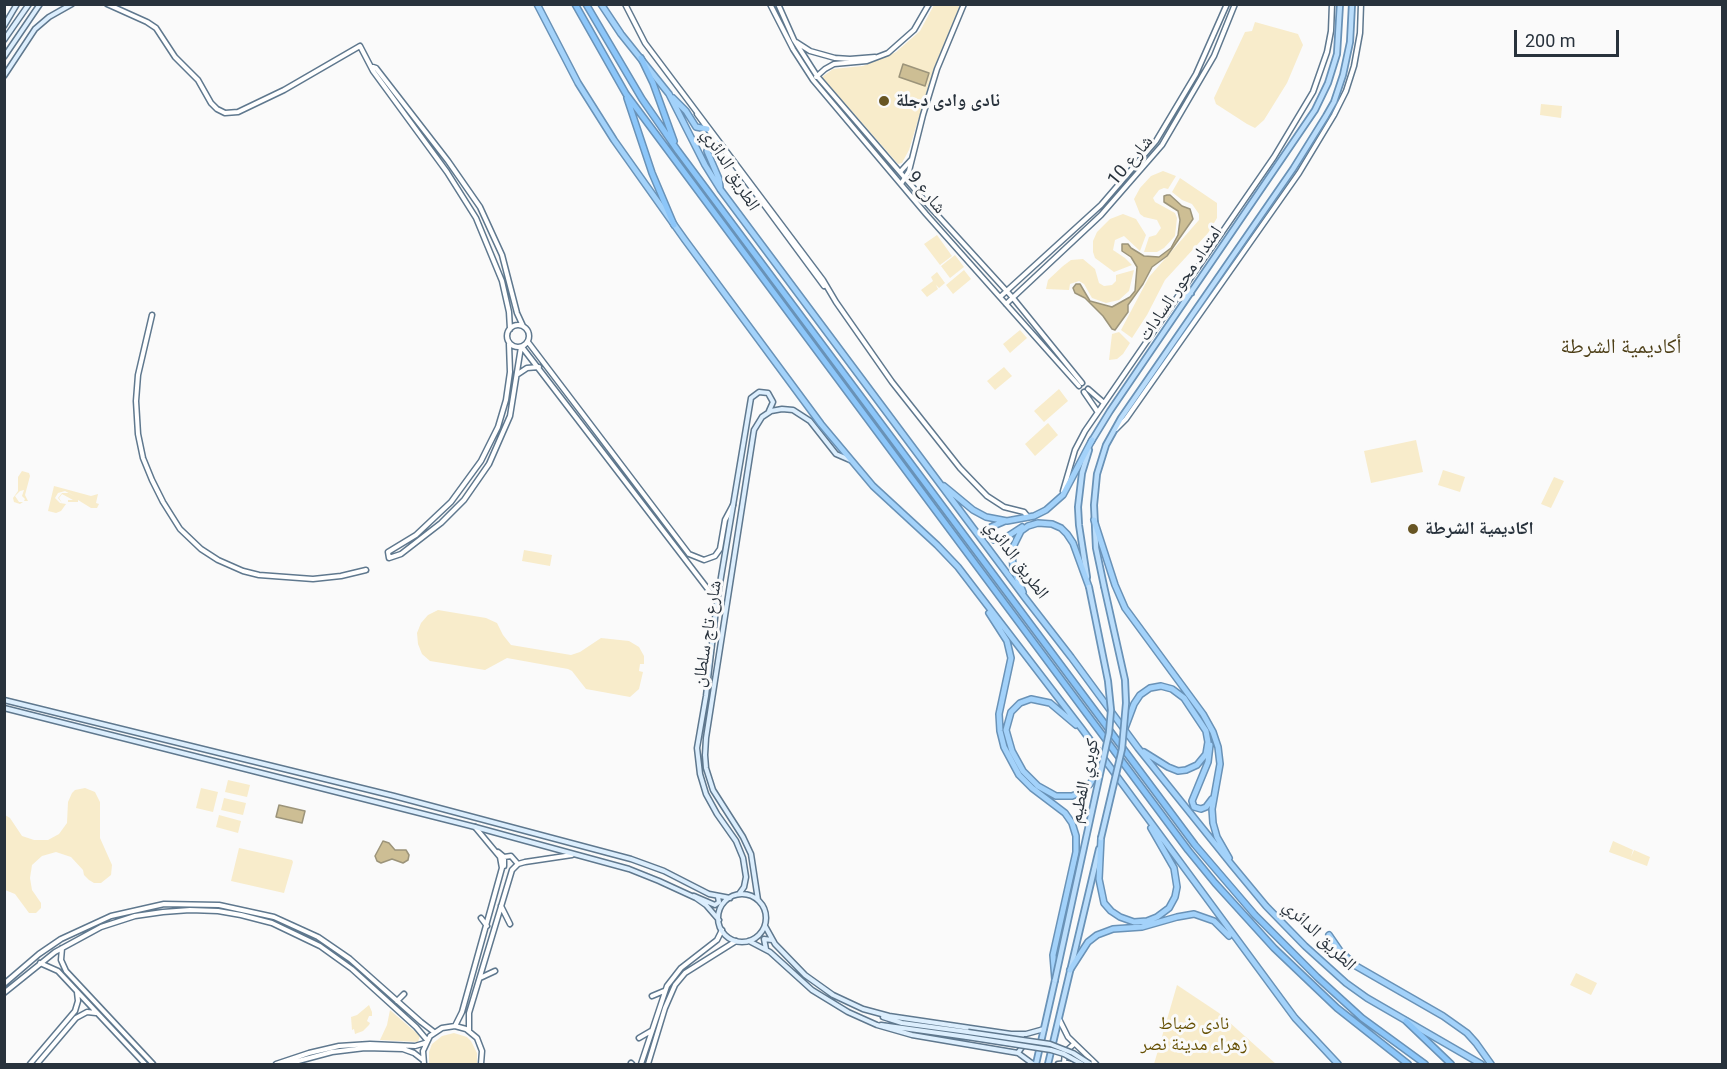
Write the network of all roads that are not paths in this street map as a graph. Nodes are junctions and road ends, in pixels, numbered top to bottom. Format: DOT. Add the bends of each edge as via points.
graph roads {
  1 [pos="17,4"];
  2 [pos="29,4"];
  3 [pos="68,4"];
  4 [pos="107,4"];
  5 [pos="537,4"];
  6 [pos="575,4"];
  7 [pos="586,4"];
  8 [pos="601,4"];
  9 [pos="625,4"];
  10 [pos="770,4"];
  11 [pos="778,4"];
  12 [pos="929,4"];
  13 [pos="964,4"];
  14 [pos="1227,4"];
  15 [pos="1235,4"];
  16 [pos="1332,4"];
  17 [pos="1340,4"];
  18 [pos="1352,4"];
  19 [pos="1361,4"];
  20 [pos="40,5"];
  21 [pos="782,13"];
  22 [pos="775,16"];
  23 [pos="4,26"];
  24 [pos="4,40"];
  25 [pos="794,40"];
  26 [pos="878,56"];
  27 [pos="4,57"];
  28 [pos="641,58"];
  29 [pos="372,67"];
  30 [pos="4,76"];
  31 [pos="815,78"];
  32 [pos="626,94"];
  33 [pos="669,94"];
  34 [pos="695,110"];
  35 [pos="707,129"];
  36 [pos="717,142"];
  37 [pos="678,150"];
  38 [pos="1274,157"];
  39 [pos="889,160"];
  40 [pos="911,160"];
  41 [pos="1281,162"];
  42 [pos="884,164"];
  43 [pos="900,172"];
  44 [pos="895,177"];
  45 [pos="906,178"];
  46 [pos="901,184"];
  47 [pos="720,189"];
  48 [pos="766,205"];
  49 [pos="932,209"];
  50 [pos="926,214"];
  51 [pos="674,225"];
  52 [pos="1007,291"];
  53 [pos="1191,293"];
  54 [pos="1180,296"];
  55 [pos="1000,297"];
  56 [pos="1013,298"];
  57 [pos="1006,304"];
  58 [pos="152,315"];
  59 [pos="1034,323"];
  60 [pos="523,326"];
  61 [pos="1028,328"];
  62 [pos="510,329"];
  63 [pos="528,342"];
  64 [pos="509,344"];
  65 [pos="522,347"];
  66 [pos="539,368"];
  67 [pos="517,374"];
  68 [pos="1104,403"];
  69 [pos="1097,411"];
  70 [pos="768,413"];
  71 [pos="1113,431"];
  72 [pos="1092,440"];
  73 [pos="851,460"];
  74 [pos="936,479"];
  75 [pos="1056,502"];
  76 [pos="734,505"];
  77 [pos="1029,517"];
  78 [pos="1094,520"];
  79 [pos="1007,521"];
  80 [pos="1028,525"];
  81 [pos="366,570"];
  82 [pos="1104,586"];
  83 [pos="1089,587"];
  84 [pos="982,598"];
  85 [pos="1026,599"];
  86 [pos="717,601"];
  87 [pos="4,700"];
  88 [pos="4,708"];
  89 [pos="1125,728"];
  90 [pos="1082,729"];
  91 [pos="1208,738"];
  92 [pos="1138,748"];
  93 [pos="1102,762"];
  94 [pos="1215,795"];
  95 [pos="1144,813"];
  96 [pos="475,828"];
  97 [pos="1101,838"];
  98 [pos="494,850"];
  99 [pos="573,855"];
  100 [pos="504,857"];
  101 [pos="518,864"];
  102 [pos="1232,865"];
  103 [pos="502,872"];
  104 [pos="500,880"];
  105 [pos="508,883"];
  106 [pos="745,885"];
  107 [pos="755,887"];
  108 [pos="740,894"];
  109 [pos="690,895"];
  110 [pos="717,896"];
  111 [pos="730,898"];
  112 [pos="758,900"];
  113 [pos="501,906"];
  114 [pos="481,918"];
  115 [pos="284,920"];
  116 [pos="719,920"];
  117 [pos="98,921"];
  118 [pos="510,924"];
  119 [pos="487,926"];
  120 [pos="765,926"];
  121 [pos="101,927"];
  122 [pos="281,927"];
  123 [pos="722,930"];
  124 [pos="1329,935"];
  125 [pos="772,940"];
  126 [pos="736,941"];
  127 [pos="749,941"];
  128 [pos="63,947"];
  129 [pos="766,949"];
  130 [pos="704,951"];
  131 [pos="709,957"];
  132 [pos="1248,957"];
  133 [pos="40,963"];
  134 [pos="1070,970"];
  135 [pos="495,971"];
  136 [pos="18,972"];
  137 [pos="22,978"];
  138 [pos="479,979"];
  139 [pos="1055,980"];
  140 [pos="4,984"];
  141 [pos="664,991"];
  142 [pos="77,992"];
  143 [pos="4,993"];
  144 [pos="404,993"];
  145 [pos="652,996"];
  146 [pos="397,1001"];
  147 [pos="659,1006"];
  148 [pos="665,1008"];
  149 [pos="96,1013"];
  150 [pos="879,1014"];
  151 [pos="1059,1018"];
  152 [pos="1406,1021"];
  153 [pos="878,1025"];
  154 [pos="455,1026"];
  155 [pos="1044,1029"];
  156 [pos="469,1031"];
  157 [pos="651,1031"];
  158 [pos="434,1032"];
  159 [pos="967,1034"];
  160 [pos="1021,1034"];
  161 [pos="639,1038"];
  162 [pos="426,1042"];
  163 [pos="1075,1044"];
  164 [pos="1018,1053"];
  165 [pos="483,1056"];
  166 [pos="423,1062"];
  167 [pos="487,1063"];
  168 [pos="1064,1063"];
  169 [pos="30,1065"];
  170 [pos="37,1065"];
  171 [pos="145,1065"];
  172 [pos="153,1065"];
  173 [pos="276,1065"];
  174 [pos="287,1065"];
  175 [pos="481,1065"];
  176 [pos="641,1065"];
  177 [pos="648,1065"];
  178 [pos="1035,1065"];
  179 [pos="1048,1065"];
  180 [pos="1058,1065"];
  181 [pos="1072,1065"];
  182 [pos="1082,1065"];
  183 [pos="1090,1065"];
  184 [pos="1096,1065"];
  185 [pos="1338,1065"];
  186 [pos="1407,1065"];
  187 [pos="1425,1065"];
  188 [pos="1451,1065"];
  189 [pos="1480,1065"];
  190 [pos="1491,1065"];
  1 -- 23 [label="main road"];
  2 -- 24 [label="main road"];
  3 -- 30 [label="main road" via="35,29"];
  4 -- 29 [label="street" via="156,28 176,57 196,76 211,103 225,113 238,112 284,90 360,46"];
  5 -- 51 [label="highway" via="578,83"];
  6 -- 32 [label="highway, الطريق الدائري"];
  7 -- 37 [label="highway, الطريق الدائري"];
  8 -- 28 [label="highway, الطريق الدائري"];
  9 -- 34 [label="street" via="643,40"];
  10 -- 22 [label="street, شارع 9"];
  11 -- 21 [label="street, شارع 9"];
  12 -- 26 [label="street" via="905,40"];
  13 -- 40 [label="street" via="927,99"];
  14 -- 52 [label="street, شارع 10" via="1199,68 1156,141 1101,205"];
  15 -- 56 [label="street, شارع 10" via="1214,56 1162,145 1089,227"];
  16 -- 38 [label="street" via="1331,32 1318,81"];
  17 -- 41 [label="main road, امتداد محور السادات" via="1339,39 1328,83"];
  18 -- 71 [label="main road, امتداد محور السادات" via="1347,58 1330,109"];
  19 -- 71 [label="street" via="1354,66 1334,115 1299,173 1206,306 1126,420"];
  20 -- 27 [label="main road"];
  21 -- 22 [label="street"];
  21 -- 25 [label="street, شارع 9"];
  22 -- 31 [label="street, شارع 9"];
  25 -- 26 [label="street" via="810,51 835,58"];
  25 -- 31 [label="street, شارع 9"];
  26 -- 31 [label="street" via="863,62 834,64"];
  28 -- 33 [label="highway, الطريق الدائري"];
  28 -- 37 [label="highway"];
  29 -- 60 [label="street" via="480,207 502,255"];
  29 -- 62 [label="street" via="476,218 501,281"];
  31 -- 39 [label="street, شارع 9"];
  31 -- 42 [label="street, شارع 9"];
  32 -- 51 [label="highway"];
  32 -- 186 [label="highway, الطريق الدائري" via="1215,883 1323,995"];
  33 -- 35 [label="highway" via="696,127"];
  33 -- 47 [label="highway, الطريق الدائري"];
  34 -- 35 [label="street"];
  34 -- 48 [label="street"];
  35 -- 36 [label="street"];
  36 -- 47 [label="highway" via="706,151"];
  36 -- 48 [label="street"];
  37 -- 187 [label="highway, الطريق الدائري" via="1195,845 1255,915 1317,977 1362,1018"];
  38 -- 41 [label="main road"];
  38 -- 54 [label="street"];
  39 -- 42 [label="street"];
  39 -- 43 [label="street, شارع 9"];
  40 -- 43 [label="street"];
  40 -- 45 [label="street"];
  41 -- 53 [label="main road, امتداد محور السادات"];
  42 -- 44 [label="street, شارع 9"];
  43 -- 44 [label="street"];
  43 -- 45 [label="street, شارع 9"];
  44 -- 46 [label="street, شارع 9"];
  45 -- 46 [label="street"];
  45 -- 49 [label="street, شارع 9"];
  46 -- 50 [label="street, شارع 9"];
  47 -- 74 [label="highway, الطريق الدائري"];
  48 -- 77 [label="street" via="892,382 976,487 1000,505"];
  49 -- 50 [label="street"];
  49 -- 52 [label="street, شارع 9"];
  50 -- 55 [label="street, شارع 9"];
  51 -- 73 [label="highway"];
  52 -- 55 [label="street, شارع 10"];
  52 -- 56 [label="street, شارع 9"];
  53 -- 54 [label="main road"];
  53 -- 72 [label="main road, امتداد محور السادات"];
  54 -- 68 [label="street"];
  55 -- 57 [label="street, شارع 9"];
  56 -- 57 [label="street, شارع 10"];
  56 -- 59 [label="street, شارع 9"];
  57 -- 61 [label="street, شارع 9"];
  58 -- 81 [label="street" via="138,375 138,434 152,480 180,529 210,555 251,573 313,579"];
  59 -- 61 [label="street"];
  59 -- 61 [label="street, شارع 9" via="1081,385"];
  60 -- 62 [label="street"];
  60 -- 63 [label="street" via="529,332"];
  62 -- 64 [label="street"];
  63 -- 65 [label="street"];
  63 -- 76 [label="street" via="689,554 704,560 715,556 725,520"];
  64 -- 65 [label="street"];
  64 -- 67 [label="street" via="506,400 481,461 451,502 416,535 388,552 389,558 434,530 477,483 506,427"];
  65 -- 66 [label="street"];
  65 -- 67 [label="street"];
  66 -- 67 [label="street" via="527,368"];
  66 -- 86 [label="street"];
  68 -- 69 [label="street"];
  68 -- 69 [label="street" via="1086,390"];
  69 -- 75 [label="street" via="1080,440"];
  70 -- 73 [label="main road" via="789,409 810,421 834,452"];
  70 -- 76 [label="main road, شارع تاج سلطان" via="772,404 770,394 759,392 751,398"];
  70 -- 107 [label="main road, شارع تاج سلطان" via="754,430 705,749 713,790 751,854"];
  71 -- 78 [label="main road, امتداد محور السادات" via="1097,474"];
  72 -- 75 [label="highway" via="1068,488"];
  72 -- 83 [label="main road, امتداد محور السادات" via="1082,473 1078,507"];
  73 -- 84 [label="highway" via="873,486 943,550"];
  74 -- 79 [label="highway" via="973,510"];
  74 -- 85 [label="highway, الطريق الدائري"];
  75 -- 77 [label="highway"];
  76 -- 86 [label="main road, شارع تاج سلطان"];
  77 -- 79 [label="highway"];
  78 -- 82 [label="main road, امتداد محور السادات"];
  78 -- 94 [label="highway" via="1125,609 1213,732 1220,764"];
  79 -- 80 [label="highway" via="991,528 991,538 1002,540"];
  80 -- 83 [label="highway" via="1052,524 1067,534"];
  80 -- 85 [label="highway" via="1015,539 1011,558"];
  82 -- 89 [label="main road, كوبري الفطيم, bridge" via="1125,680"];
  83 -- 93 [label="main road, كوبري الفطيم, bridge" via="1111,710"];
  84 -- 90 [label="highway"];
  84 -- 139 [label="highway" via="1010,652 1011,664 999,714 1007,754 1025,782 1068,818 1076,836 1076,852 1053,956"];
  85 -- 92 [label="highway, الطريق الدائري"];
  86 -- 106 [label="main road, شارع تاج سلطان" via="697,761 709,801 741,852 746,868"];
  87 -- 110 [label="main road" via="620,856"];
  88 -- 96 [label="main road"];
  89 -- 91 [label="highway" via="1137,699 1145,691 1155,687 1172,689 1193,709"];
  89 -- 97 [label="main road, كوبري الفطيم, bridge"];
  90 -- 93 [label="highway" via="1044,700 1025,701 1011,712 1006,730 1012,751 1030,779 1061,797 1077,794 1090,784"];
  90 -- 95 [label="highway"];
  91 -- 92 [label="highway" via="1201,761 1182,771"];
  91 -- 94 [label="highway" via="1210,756 1192,804 1203,808"];
  92 -- 102 [label="highway, الطريق الدائري"];
  93 -- 139 [label="main road, كوبري الفطيم, bridge"];
  94 -- 102 [label="highway" via="1214,829"];
  95 -- 97 [label="highway" via="1171,861 1177,880 1172,903 1157,917 1141,922 1127,920 1104,903 1099,879"];
  95 -- 132 [label="highway"];
  96 -- 98 [label="street"];
  96 -- 99 [label="main road"];
  97 -- 134 [label="main road, كوبري الفطيم"];
  98 -- 100 [label="street"];
  98 -- 103 [label="street" via="501,860"];
  99 -- 101 [label="street"];
  99 -- 109 [label="main road" via="644,874"];
  100 -- 101 [label="street" via="514,858"];
  100 -- 103 [label="street"];
  101 -- 105 [label="street"];
  102 -- 152 [label="highway, الطريق الدائري" via="1266,906 1333,972 1358,993"];
  103 -- 104 [label="street"];
  104 -- 105 [label="street"];
  104 -- 119 [label="street"];
  105 -- 113 [label="street"];
  106 -- 107 [label="main road" via="748,891"];
  106 -- 108 [label="main road"];
  107 -- 112 [label="main road, شارع تاج سلطان"];
  108 -- 111 [label="main road"];
  108 -- 112 [label="main road"];
  109 -- 110 [label="main road" via="715,905 719,902"];
  109 -- 116 [label="main road"];
  110 -- 111 [label="main road"];
  111 -- 116 [label="main road" via="721,907"];
  112 -- 120 [label="main road" via="765,912"];
  113 -- 118 [label="street"];
  113 -- 138 [label="street"];
  114 -- 119 [label="street"];
  115 -- 117 [label="street" via="243,908 192,903 144,908"];
  115 -- 122 [label="street"];
  115 -- 146 [label="street" via="343,953"];
  116 -- 123 [label="main road"];
  117 -- 121 [label="street"];
  117 -- 136 [label="street" via="61,939"];
  119 -- 154 [label="street"];
  120 -- 125 [label="main road"];
  120 -- 127 [label="main road"];
  121 -- 122 [label="street" via="149,914 190,910 241,915"];
  121 -- 128 [label="street"];
  122 -- 162 [label="street" via="345,963 416,1027"];
  123 -- 126 [label="main road"];
  123 -- 130 [label="street"];
  124 -- 190 [label="highway" via="1356,966 1467,1033"];
  125 -- 129 [label="main road" via="764,939"];
  125 -- 150 [label="main road" via="820,986"];
  126 -- 127 [label="main road"];
  126 -- 131 [label="street"];
  127 -- 129 [label="main road"];
  128 -- 133 [label="street"];
  128 -- 172 [label="street" via="61,960 66,971"];
  129 -- 153 [label="main road" via="812,990"];
  130 -- 131 [label="street"];
  130 -- 141 [label="street" via="677,972"];
  131 -- 148 [label="street" via="678,981"];
  132 -- 134 [label="highway" via="1214,921 1189,914 1097,935 1084,946"];
  132 -- 185 [label="highway"];
  133 -- 137 [label="street"];
  133 -- 142 [label="street" via="58,970"];
  134 -- 151 [label="main road, كوبري الفطيم"];
  135 -- 138 [label="street"];
  136 -- 137 [label="street"];
  136 -- 140 [label="street"];
  137 -- 143 [label="street"];
  138 -- 156 [label="street" via="468,1018"];
  139 -- 155 [label="main road, كوبري الفطيم"];
  141 -- 145 [label="street"];
  141 -- 147 [label="street"];
  142 -- 149 [label="street"];
  142 -- 169 [label="street" via="75,1011"];
  144 -- 146 [label="street"];
  146 -- 158 [label="street"];
  147 -- 148 [label="street"];
  147 -- 157 [label="street"];
  148 -- 177 [label="street"];
  149 -- 170 [label="street" via="87,1012 76,1018"];
  149 -- 171 [label="street"];
  150 -- 159 [label="main road" via="902,1023"];
  150 -- 160 [label="main road"];
  151 -- 163 [label="street"];
  151 -- 179 [label="main road, كوبري الفطيم"];
  152 -- 188 [label="highway"];
  152 -- 189 [label="highway, الطريق الدائري"];
  153 -- 159 [label="main road"];
  153 -- 164 [label="main road" via="912,1035"];
  154 -- 156 [label="street"];
  154 -- 158 [label="street"];
  155 -- 160 [label="main road"];
  155 -- 178 [label="main road, كوبري الفطيم"];
  156 -- 165 [label="street" via="480,1043"];
  157 -- 161 [label="street"];
  157 -- 176 [label="street"];
  158 -- 162 [label="street"];
  159 -- 182 [label="main road, bridge" via="1051,1050"];
  159 -- 183 [label="main road, bridge" via="1050,1044"];
  160 -- 164 [label="main road" via="1024,1044"];
  162 -- 166 [label="street"];
  162 -- 173 [label="street" via="412,1046 339,1046"];
  163 -- 168 [label="street" via="1065,1052"];
  163 -- 184 [label="street"];
  164 -- 178 [label="main road"];
  165 -- 167 [label="street"];
  165 -- 175 [label="street"];
  166 -- 174 [label="street" via="403,1049 365,1048 332,1052"];
  168 -- 180 [label="street"];
  168 -- 181 [label="street"];
}
